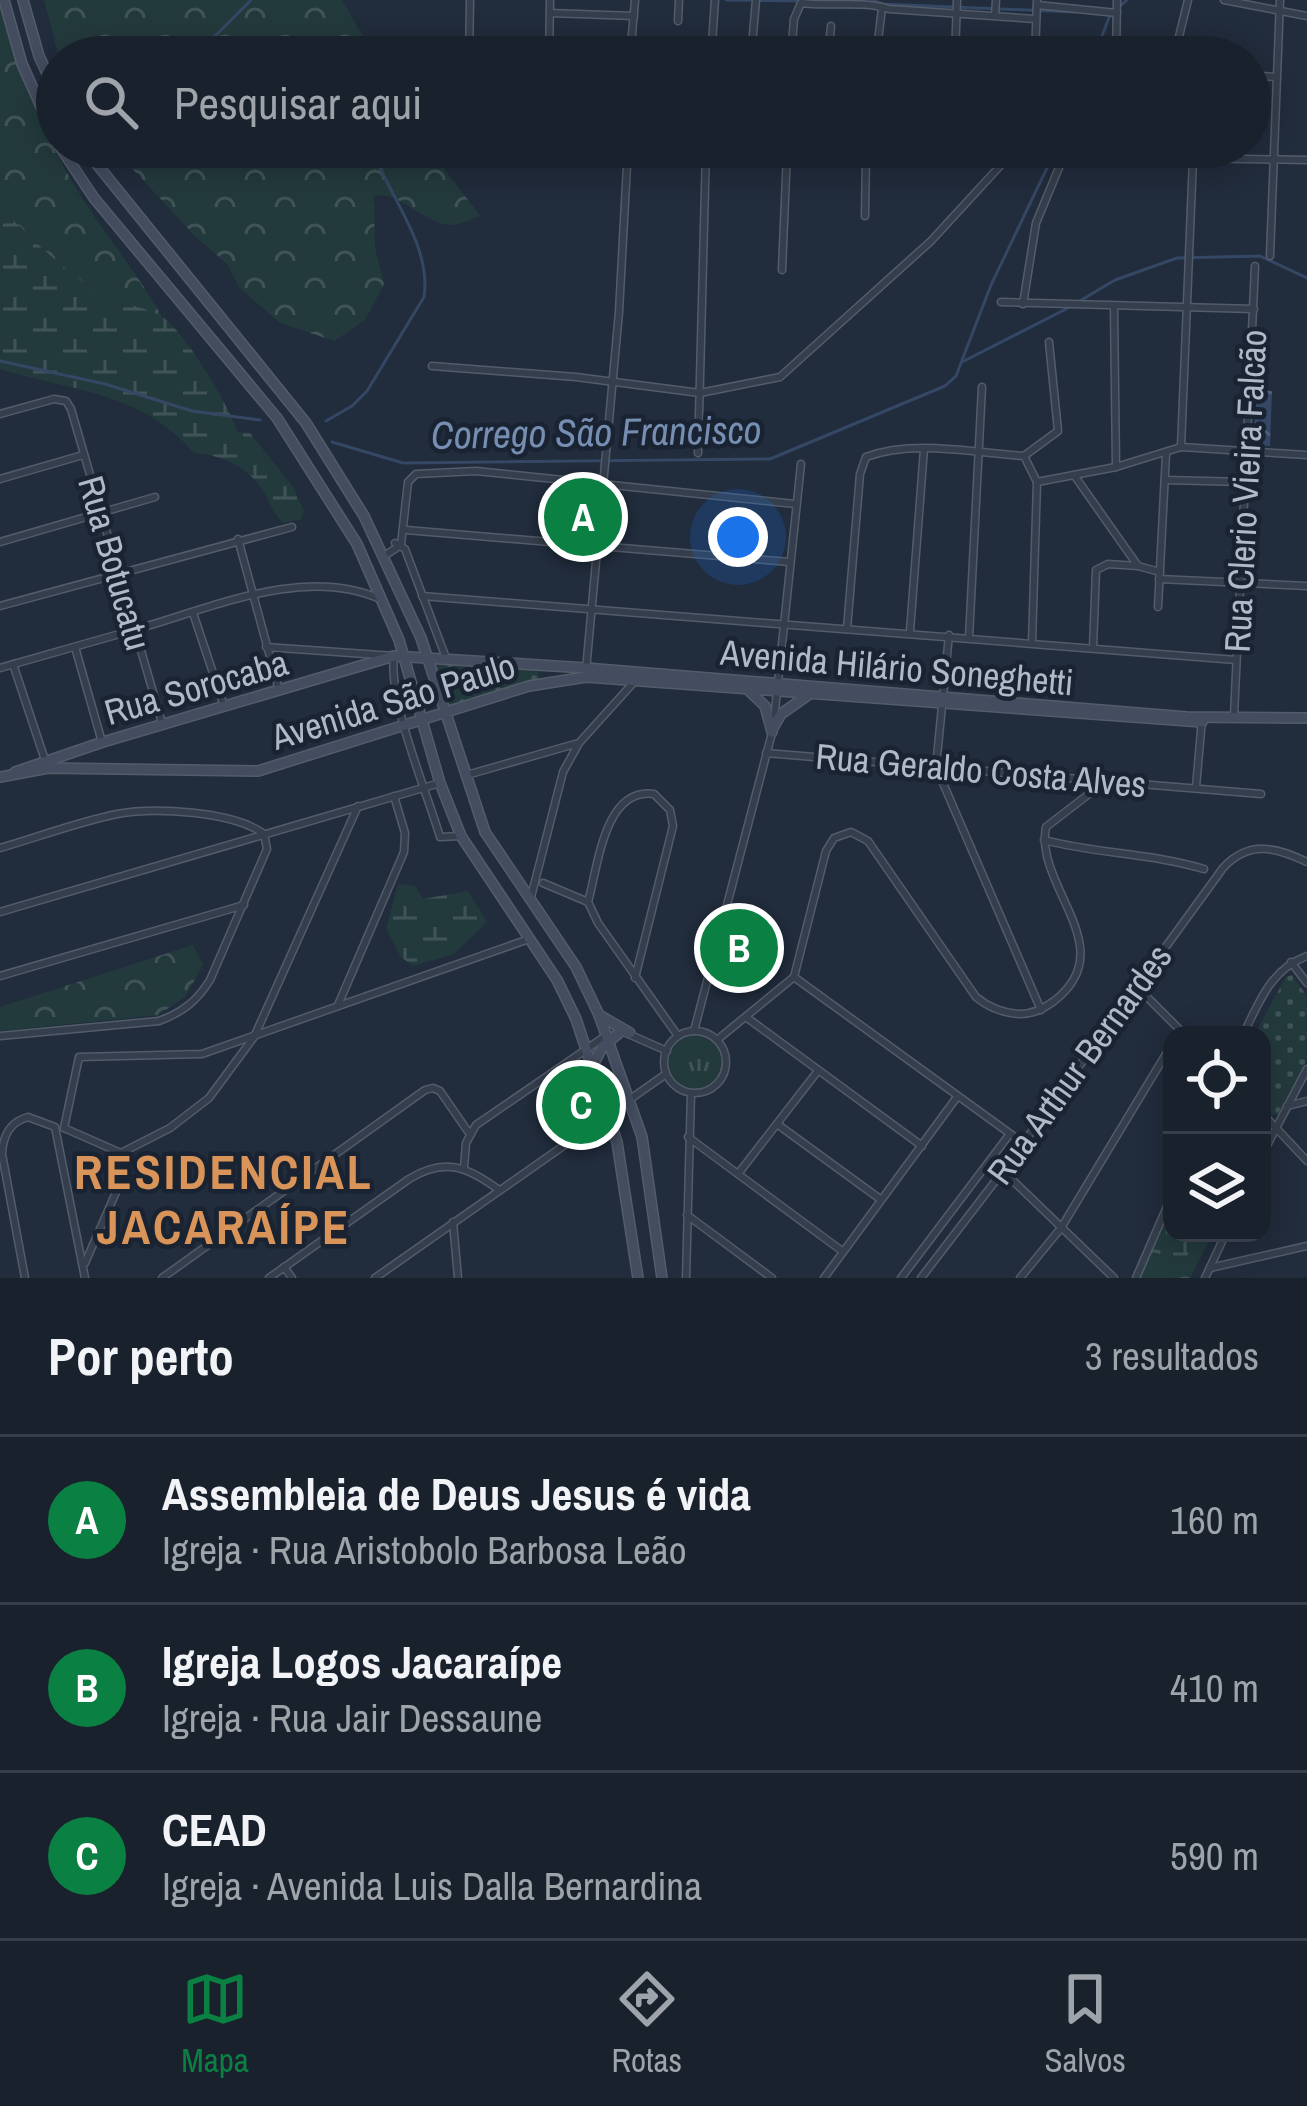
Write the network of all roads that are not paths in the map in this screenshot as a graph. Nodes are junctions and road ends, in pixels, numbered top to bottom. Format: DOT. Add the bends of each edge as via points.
graph roads {
  1 [pos="4,0"];
  2 [pos="23,0"];
  3 [pos="470,0"];
  4 [pos="550,0"];
  5 [pos="635,0"];
  6 [pos="679,0"];
  7 [pos="715,0"];
  8 [pos="756,0"];
  9 [pos="916,0"];
  10 [pos="957,0"];
  11 [pos="996,0"];
  12 [pos="1118,0"];
  13 [pos="1187,0"];
  14 [pos="1224,0"];
  15 [pos="1280,0"];
  16 [pos="874,1"];
  17 [pos="799,2"];
  18 [pos="838,3"];
  19 [pos="1037,3"];
  20 [pos="882,8"];
  21 [pos="1280,11"];
  22 [pos="916,12"];
  23 [pos="1114,12"];
  24 [pos="550,13"];
  25 [pos="957,15"];
  26 [pos="995,15"];
  27 [pos="634,16"];
  28 [pos="1307,16"];
  29 [pos="1036,19"];
  30 [pos="677,21"];
  31 [pos="831,26"];
  32 [pos="469,36"];
  33 [pos="549,36"];
  34 [pos="632,36"];
  35 [pos="712,36"];
  36 [pos="753,36"];
  37 [pos="793,36"];
  38 [pos="831,36"];
  39 [pos="879,36"];
  40 [pos="956,36"];
  41 [pos="1036,36"];
  42 [pos="1115,36"];
  43 [pos="1179,36"];
  44 [pos="36,46"];
  45 [pos="1271,77"];
  46 [pos="1275,77"];
  47 [pos="36,95"];
  48 [pos="1274,159"];
  49 [pos="1307,160"];
  50 [pos="74,168"];
  51 [pos="99,168"];
  52 [pos="627,168"];
  53 [pos="706,168"];
  54 [pos="787,168"];
  55 [pos="866,168"];
  56 [pos="998,168"];
  57 [pos="1057,168"];
  58 [pos="1193,168"];
  59 [pos="865,216"];
  60 [pos="1270,256"];
  61 [pos="1255,266"];
  62 [pos="782,270"];
  63 [pos="1001,302"];
  64 [pos="1023,304"];
  65 [pos="1114,307"];
  66 [pos="1186,308"];
  67 [pos="1254,309"];
  68 [pos="1049,342"];
  69 [pos="432,366"];
  70 [pos="612,383"];
  71 [pos="982,387"];
  72 [pos="700,394"];
  73 [pos="0,414"];
  74 [pos="1181,447"];
  75 [pos="924,449"];
  76 [pos="1247,451"];
  77 [pos="698,453"];
  78 [pos="83,454"];
  79 [pos="980,454"];
  80 [pos="1166,454"];
  81 [pos="1307,455"];
  82 [pos="1024,456"];
  83 [pos="801,464"];
  84 [pos="1116,467"];
  85 [pos="1074,476"];
  86 [pos="0,478"];
  87 [pos="1165,480"];
  88 [pos="1037,482"];
  89 [pos="1245,482"];
  90 [pos="602,485"];
  91 [pos="155,497"];
  92 [pos="795,504"];
  93 [pos="99,513"];
  94 [pos="292,527"];
  95 [pos="405,531"];
  96 [pos="238,539"];
  97 [pos="0,542"];
  98 [pos="378,543"];
  99 [pos="398,546"];
  100 [pos="598,547"];
  101 [pos="384,556"];
  102 [pos="791,562"];
  103 [pos="1138,566"];
  104 [pos="117,573"];
  105 [pos="1160,576"];
  106 [pos="1239,582"];
  107 [pos="1307,586"];
  108 [pos="253,596"];
  109 [pos="422,596"];
  110 [pos="384,600"];
  111 [pos="0,606"];
  112 [pos="592,607"];
  113 [pos="1158,607"];
  114 [pos="193,613"];
  115 [pos="785,626"];
  116 [pos="848,629"];
  117 [pos="134,630"];
  118 [pos="910,632"];
  119 [pos="949,635"];
  120 [pos="969,638"];
  121 [pos="1032,644"];
  122 [pos="75,647"];
  123 [pos="266,647"];
  124 [pos="1094,648"];
  125 [pos="400,657"];
  126 [pos="427,658"];
  127 [pos="446,659"];
  128 [pos="1236,660"];
  129 [pos="13,664"];
  130 [pos="529,666"];
  131 [pos="0,668"];
  132 [pos="586,673"];
  133 [pos="635,677"];
  134 [pos="701,682"];
  135 [pos="529,686"];
  136 [pos="747,689"];
  137 [pos="779,689"];
  138 [pos="279,690"];
  139 [pos="808,695"];
  140 [pos="942,702"];
  141 [pos="225,707"];
  142 [pos="445,712"];
  143 [pos="1234,716"];
  144 [pos="1307,718"];
  145 [pos="1202,719"];
  146 [pos="421,720"];
  147 [pos="405,725"];
  148 [pos="163,726"];
  149 [pos="773,730"];
  150 [pos="103,742"];
  151 [pos="579,743"];
  152 [pos="766,753"];
  153 [pos="47,764"];
  154 [pos="936,767"];
  155 [pos="464,776"];
  156 [pos="0,777"];
  157 [pos="1107,780"];
  158 [pos="440,783"];
  159 [pos="425,787"];
  160 [pos="1196,787"];
  161 [pos="1261,794"];
  162 [pos="394,796"];
  163 [pos="358,806"];
  164 [pos="264,834"];
  165 [pos="460,836"];
  166 [pos="1044,839"];
  167 [pos="0,848"];
  168 [pos="1307,862"];
  169 [pos="1204,869"];
  170 [pos="543,883"];
  171 [pos="530,902"];
  172 [pos="589,902"];
  173 [pos="244,904"];
  174 [pos="0,912"];
  175 [pos="529,939"];
  176 [pos="1307,956"];
  177 [pos="1292,962"];
  178 [pos="0,976"];
  179 [pos="794,977"];
  180 [pos="634,978"];
  181 [pos="1307,983"];
  182 [pos="1135,986"];
  183 [pos="338,1005"];
  184 [pos="1041,1010"];
  185 [pos="598,1015"];
  186 [pos="746,1017"];
  187 [pos="1174,1026"];
  188 [pos="1248,1026"];
  189 [pos="694,1031"];
  190 [pos="625,1033"];
  191 [pos="0,1036"];
  192 [pos="678,1036"];
  193 [pos="254,1037"];
  194 [pos="606,1039"];
  195 [pos="717,1040"];
  196 [pos="586,1048"];
  197 [pos="667,1051"];
  198 [pos="1163,1059"];
  199 [pos="592,1067"];
  200 [pos="1307,1069"];
  201 [pos="818,1072"];
  202 [pos="666,1074"];
  203 [pos="691,1093"];
  204 [pos="957,1096"];
  205 [pos="628,1098"];
  206 [pos="1307,1101"];
  207 [pos="1287,1106"];
  208 [pos="609,1113"];
  209 [pos="50,1122"];
  210 [pos="1271,1122"];
  211 [pos="777,1124"];
  212 [pos="1275,1126"];
  213 [pos="64,1128"];
  214 [pos="469,1133"];
  215 [pos="1009,1135"];
  216 [pos="1271,1135"];
  217 [pos="688,1137"];
  218 [pos="1023,1143"];
  219 [pos="922,1146"];
  220 [pos="121,1153"];
  221 [pos="1307,1161"];
  222 [pos="464,1168"];
  223 [pos="1003,1171"];
  224 [pos="739,1174"];
  225 [pos="499,1190"];
  226 [pos="880,1199"];
  227 [pos="687,1215"];
  228 [pos="1163,1216"];
  229 [pos="453,1222"];
  230 [pos="1061,1228"];
  231 [pos="1222,1242"];
  232 [pos="1307,1246"];
  233 [pos="842,1251"];
  234 [pos="84,1267"];
  235 [pos="284,1267"];
  236 [pos="1210,1268"];
  237 [pos="25,1278"];
  238 [pos="86,1278"];
  239 [pos="162,1278"];
  240 [pos="269,1278"];
  241 [pos="292,1278"];
  242 [pos="375,1278"];
  243 [pos="458,1278"];
  244 [pos="638,1278"];
  245 [pos="662,1278"];
  246 [pos="686,1278"];
  247 [pos="772,1278"];
  248 [pos="824,1278"];
  249 [pos="901,1278"];
  250 [pos="921,1278"];
  251 [pos="1020,1278"];
  252 [pos="1114,1278"];
  253 [pos="1136,1278"];
  254 [pos="1205,1278"];
  1 -- 47 [label="main road"];
  2 -- 44 [label="main road"];
  3 -- 32 [label="street"];
  4 -- 24 [label="street"];
  5 -- 27 [label="street"];
  6 -- 30 [label="street"];
  7 -- 35 [label="street"];
  8 -- 36 [label="street"];
  9 -- 22 [label="street"];
  10 -- 25 [label="street"];
  11 -- 26 [label="street"];
  12 -- 23 [label="street"];
  13 -- 43 [label="street"];
  14 -- 21 [label="street"];
  15 -- 21 [label="street"];
  16 -- 18 [label="street"];
  16 -- 20 [label="street"];
  17 -- 18 [label="street"];
  17 -- 37 [label="street"];
  19 -- 23 [label="street"];
  19 -- 29 [label="street"];
  20 -- 22 [label="street"];
  20 -- 39 [label="street"];
  21 -- 28 [label="street"];
  21 -- 46 [label="street"];
  22 -- 25 [label="street"];
  23 -- 42 [label="street"];
  24 -- 27 [label="street"];
  24 -- 33 [label="street"];
  25 -- 26 [label="street"];
  25 -- 40 [label="street"];
  26 -- 29 [label="street"];
  27 -- 34 [label="street"];
  29 -- 41 [label="street"];
  31 -- 38 [label="street"];
  45 -- 46 [label="street"];
  46 -- 48 [label="street"];
  48 -- 49 [label="street"];
  48 -- 60 [label="street"];
  50 -- 110 [label="main road" via="278,418"];
  51 -- 98 [label="main road" via="306,423"];
  52 -- 70 [label="street"];
  53 -- 72 [label="street"];
  54 -- 62 [label="street"];
  55 -- 59 [label="street"];
  56 -- 72 [label="street" via="931,242 784,375"];
  57 -- 64 [label="street" via="1036,223"];
  58 -- 66 [label="street"];
  61 -- 67 [label="street, Rua Clerio Vieira Falcão"];
  63 -- 64 [label="street"];
  64 -- 65 [label="street"];
  65 -- 66 [label="street"];
  65 -- 84 [label="street"];
  66 -- 67 [label="street"];
  66 -- 74 [label="street"];
  67 -- 76 [label="street, Rua Clerio Vieira Falcão"];
  68 -- 82 [label="street" via="1058,431"];
  69 -- 70 [label="street"];
  70 -- 72 [label="street"];
  70 -- 90 [label="street"];
  71 -- 79 [label="street"];
  72 -- 77 [label="street"];
  73 -- 78 [label="street, Rua Botucatu" via="66,401"];
  74 -- 76 [label="street"];
  74 -- 80 [label="street"];
  75 -- 79 [label="street"];
  75 -- 116 [label="street" via="869,455 860,474"];
  75 -- 118 [label="street"];
  76 -- 81 [label="street"];
  76 -- 89 [label="street, Rua Clerio Vieira Falcão"];
  78 -- 86 [label="street"];
  78 -- 93 [label="street, Rua Botucatu"];
  79 -- 82 [label="street"];
  79 -- 120 [label="street"];
  80 -- 84 [label="street"];
  80 -- 87 [label="street"];
  82 -- 88 [label="street"];
  83 -- 92 [label="street"];
  84 -- 85 [label="street"];
  85 -- 88 [label="street"];
  85 -- 103 [label="street"];
  87 -- 89 [label="street"];
  87 -- 105 [label="street"];
  88 -- 121 [label="street"];
  89 -- 106 [label="street, Rua Clerio Vieira Falcão"];
  90 -- 92 [label="street"];
  90 -- 95 [label="street" via="416,474 408,482"];
  90 -- 100 [label="street"];
  91 -- 93 [label="street"];
  92 -- 102 [label="street"];
  93 -- 97 [label="street"];
  93 -- 104 [label="street, Rua Botucatu"];
  94 -- 96 [label="street"];
  95 -- 99 [label="street"];
  95 -- 100 [label="street"];
  96 -- 104 [label="street"];
  96 -- 108 [label="street"];
  98 -- 99 [label="street"];
  98 -- 101 [label="main road"];
  99 -- 101 [label="street"];
  99 -- 109 [label="street"];
  100 -- 102 [label="street"];
  100 -- 112 [label="street"];
  101 -- 126 [label="main road"];
  102 -- 115 [label="street"];
  103 -- 105 [label="street"];
  103 -- 124 [label="street" via="1096,569"];
  104 -- 111 [label="street"];
  104 -- 117 [label="street, Rua Botucatu"];
  105 -- 106 [label="street"];
  105 -- 113 [label="street"];
  106 -- 107 [label="street"];
  106 -- 128 [label="street, Rua Clerio Vieira Falcão"];
  108 -- 110 [label="street" via="324,588"];
  108 -- 114 [label="street"];
  108 -- 123 [label="street"];
  109 -- 112 [label="street"];
  109 -- 127 [label="street"];
  110 -- 125 [label="main road"];
  112 -- 115 [label="street"];
  112 -- 132 [label="street"];
  114 -- 117 [label="street"];
  114 -- 141 [label="street"];
  115 -- 116 [label="street"];
  115 -- 137 [label="street"];
  116 -- 118 [label="street"];
  117 -- 122 [label="street"];
  117 -- 148 [label="street, Rua Botucatu"];
  118 -- 119 [label="street"];
  119 -- 120 [label="street"];
  119 -- 140 [label="street"];
  120 -- 121 [label="street"];
  121 -- 124 [label="street"];
  122 -- 129 [label="street"];
  122 -- 150 [label="street"];
  123 -- 125 [label="street"];
  123 -- 138 [label="street"];
  124 -- 128 [label="street"];
  125 -- 126 [label="main road, Rua Sorocaba"];
  125 -- 138 [label="main road, Rua Sorocaba"];
  125 -- 146 [label="main road"];
  125 -- 147 [label="street"];
  126 -- 127 [label="main road, Rua Sorocaba"];
  126 -- 142 [label="main road"];
  127 -- 130 [label="main road, Rua Sorocaba"];
  128 -- 143 [label="street, Rua Clerio Vieira Falcão"];
  129 -- 131 [label="street"];
  129 -- 153 [label="street"];
  130 -- 132 [label="main road, Rua Sorocaba"];
  130 -- 135 [label="main road"];
  132 -- 133 [label="main road, Avenida Hilário Soneghetti"];
  132 -- 135 [label="main road, Avenida São Paulo"];
  133 -- 134 [label="main road, Avenida Hilário Soneghetti"];
  133 -- 151 [label="street"];
  134 -- 136 [label="main road, Avenida Hilário Soneghetti"];
  134 -- 137 [label="main road, Avenida Hilário Soneghetti"];
  135 -- 142 [label="main road, Avenida São Paulo"];
  136 -- 137 [label="main road, Avenida Hilário Soneghetti"];
  136 -- 149 [label="main road" via="765,706"];
  137 -- 139 [label="main road, Avenida Hilário Soneghetti"];
  137 -- 140 [label="main road, Avenida Hilário Soneghetti"];
  137 -- 149 [label="street"];
  138 -- 141 [label="main road, Rua Sorocaba"];
  139 -- 140 [label="main road, Avenida Hilário Soneghetti"];
  139 -- 149 [label="main road"];
  140 -- 145 [label="main road, Avenida Hilário Soneghetti"];
  140 -- 154 [label="street"];
  141 -- 148 [label="main road, Rua Sorocaba"];
  142 -- 146 [label="main road, Avenida São Paulo"];
  142 -- 155 [label="main road"];
  143 -- 144 [label="main road, Avenida Hilário Soneghetti"];
  143 -- 145 [label="main road, Avenida Hilário Soneghetti"];
  145 -- 160 [label="street, Rua Geraldo Costa Alves"];
  146 -- 147 [label="main road, Avenida São Paulo"];
  146 -- 158 [label="main road"];
  147 -- 153 [label="main road, Avenida São Paulo" via="258,771"];
  147 -- 159 [label="street"];
  148 -- 150 [label="main road, Rua Sorocaba"];
  149 -- 152 [label="street"];
  150 -- 153 [label="main road, Rua Sorocaba"];
  151 -- 155 [label="street"];
  151 -- 171 [label="street" via="562,772"];
  152 -- 154 [label="street, Rua Geraldo Costa Alves"];
  152 -- 189 [label="street"];
  153 -- 156 [label="main road, Avenida São Paulo"];
  154 -- 157 [label="street, Rua Geraldo Costa Alves"];
  154 -- 184 [label="street"];
  155 -- 171 [label="main road" via="485,832"];
  157 -- 160 [label="street, Rua Geraldo Costa Alves"];
  157 -- 166 [label="street" via="1052,819"];
  158 -- 159 [label="street"];
  158 -- 165 [label="main road"];
  159 -- 162 [label="street"];
  159 -- 165 [label="street" via="440,837"];
  160 -- 161 [label="street, Rua Geraldo Costa Alves"];
  162 -- 163 [label="street"];
  162 -- 183 [label="street" via="404,852"];
  163 -- 164 [label="street"];
  163 -- 193 [label="street"];
  164 -- 167 [label="street" via="211,816 138,812"];
  164 -- 173 [label="street" via="267,849"];
  164 -- 174 [label="street"];
  165 -- 175 [label="main road"];
  166 -- 169 [label="street"];
  166 -- 184 [label="street" via="1080,946 1072,985"];
  168 -- 182 [label="street, Rua Arthur Bernardes" via="1274,848 1240,853"];
  170 -- 172 [label="street"];
  171 -- 185 [label="main road"];
  172 -- 180 [label="street"];
  172 -- 180 [label="street" via="611,820 636,794 654,794 673,826"];
  173 -- 178 [label="street"];
  173 -- 191 [label="street" via="211,980 181,1013"];
  175 -- 183 [label="street"];
  175 -- 196 [label="main road" via="567,997"];
  176 -- 177 [label="street"];
  177 -- 181 [label="street"];
  177 -- 188 [label="street" via="1271,980"];
  179 -- 184 [label="street" via="826,851 851,832 868,841 976,997 1016,1014"];
  179 -- 186 [label="street"];
  179 -- 204 [label="street"];
  180 -- 192 [label="street"];
  182 -- 187 [label="street"];
  182 -- 218 [label="street, Rua Arthur Bernardes"];
  183 -- 193 [label="street"];
  185 -- 190 [label="main road"];
  185 -- 194 [label="main road"];
  186 -- 195 [label="street"];
  186 -- 201 [label="street"];
  189 -- 192 [label="street"];
  189 -- 195 [label="street"];
  190 -- 194 [label="main road"];
  190 -- 197 [label="street"];
  192 -- 197 [label="street"];
  193 -- 213 [label="street" via="202,1054 79,1058"];
  193 -- 220 [label="street" via="209,1098"];
  194 -- 196 [label="street"];
  194 -- 199 [label="main road"];
  194 -- 205 [label="main road"];
  195 -- 203 [label="street" via="723,1075"];
  196 -- 199 [label="main road"];
  196 -- 214 [label="street"];
  197 -- 202 [label="street"];
  198 -- 230 [label="street"];
  199 -- 208 [label="main road"];
  200 -- 207 [label="street"];
  201 -- 211 [label="street"];
  201 -- 219 [label="street"];
  202 -- 203 [label="street"];
  202 -- 205 [label="street"];
  203 -- 217 [label="street"];
  204 -- 215 [label="street"];
  204 -- 219 [label="street"];
  205 -- 208 [label="street"];
  205 -- 245 [label="main road" via="645,1153"];
  206 -- 207 [label="street"];
  207 -- 212 [label="street"];
  208 -- 225 [label="street"];
  208 -- 244 [label="main road"];
  209 -- 213 [label="street"];
  209 -- 234 [label="street"];
  209 -- 237 [label="street" via="20,1119 2,1146"];
  210 -- 212 [label="street"];
  211 -- 224 [label="street"];
  211 -- 226 [label="street"];
  212 -- 216 [label="street"];
  212 -- 221 [label="street"];
  213 -- 220 [label="street"];
  214 -- 222 [label="street"];
  214 -- 239 [label="street" via="440,1091 425,1090"];
  215 -- 218 [label="street"];
  215 -- 249 [label="street, Rua Arthur Bernardes"];
  217 -- 224 [label="street"];
  217 -- 227 [label="street"];
  218 -- 223 [label="street, Rua Arthur Bernardes"];
  219 -- 226 [label="street"];
  220 -- 234 [label="street" via="117,1190"];
  222 -- 225 [label="street"];
  222 -- 235 [label="street" via="418,1174"];
  223 -- 230 [label="street"];
  223 -- 250 [label="street, Rua Arthur Bernardes"];
  224 -- 233 [label="street"];
  225 -- 229 [label="street"];
  226 -- 233 [label="street"];
  227 -- 246 [label="street"];
  227 -- 247 [label="street"];
  228 -- 253 [label="street"];
  229 -- 242 [label="street"];
  229 -- 243 [label="street"];
  230 -- 251 [label="street"];
  230 -- 252 [label="street"];
  231 -- 236 [label="street"];
  232 -- 236 [label="street"];
  233 -- 248 [label="street"];
  234 -- 238 [label="street"];
  235 -- 240 [label="street"];
  235 -- 241 [label="street"];
  236 -- 254 [label="street"];
}
